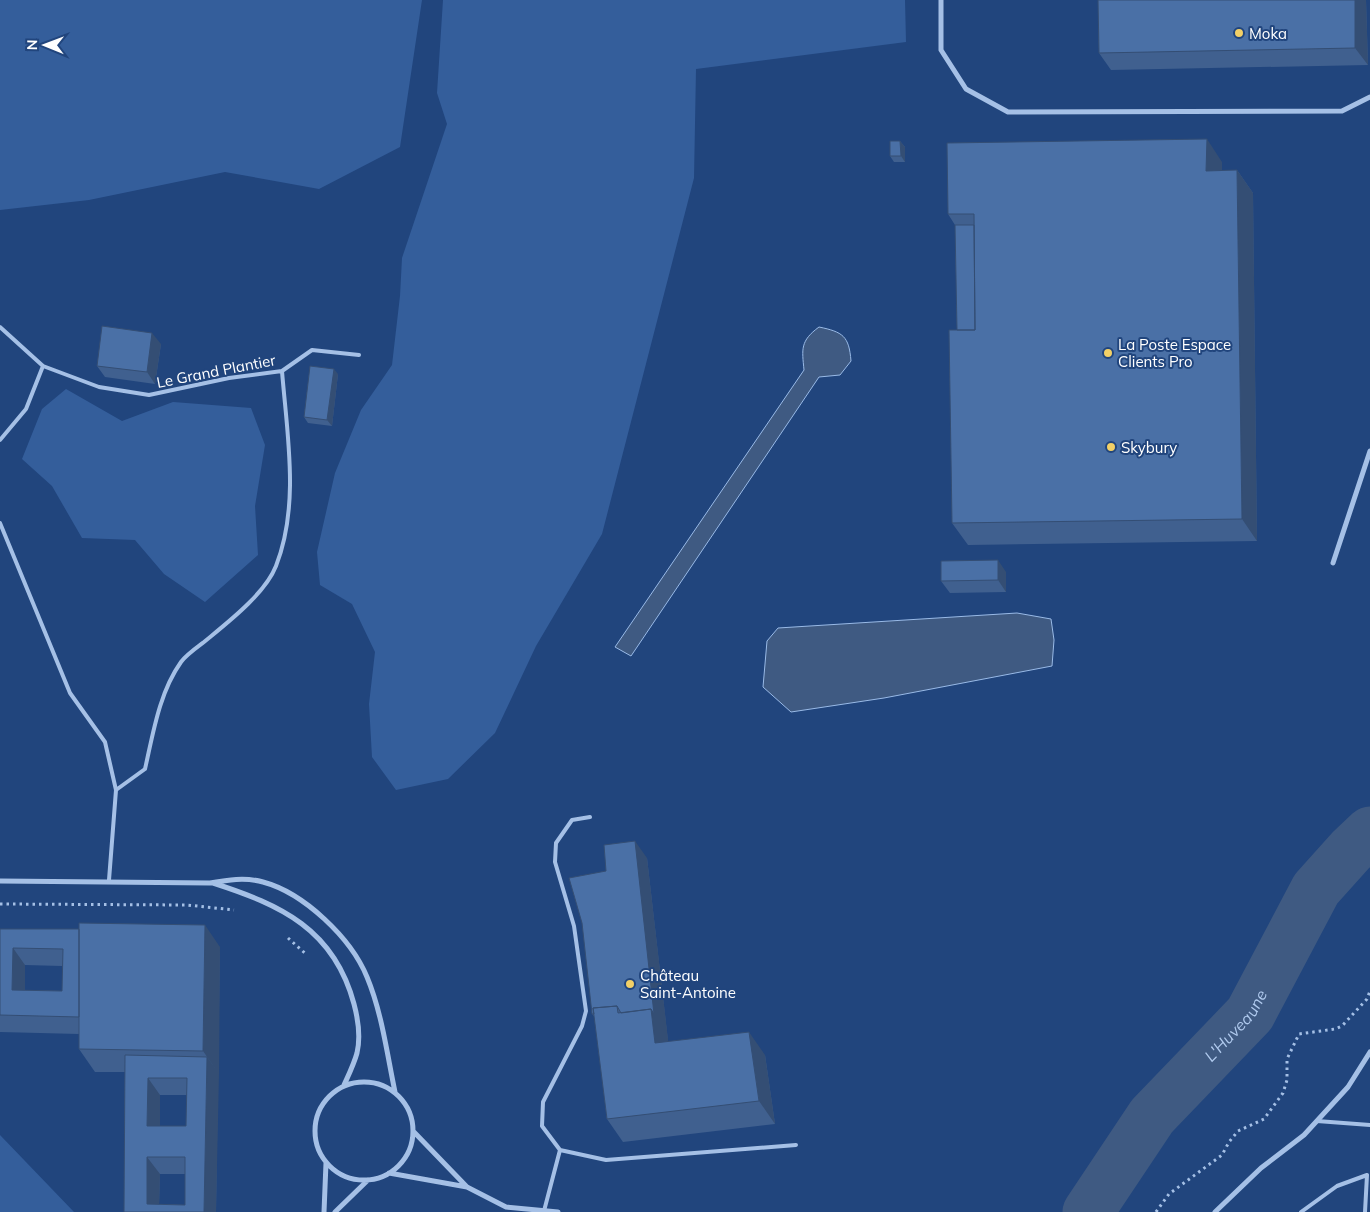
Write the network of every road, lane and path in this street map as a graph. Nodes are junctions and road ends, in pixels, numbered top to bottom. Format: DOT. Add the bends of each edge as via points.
graph roads {
  1 [pos="940,0"];
  2 [pos="1370,97"];
  3 [pos="0,327"];
  4 [pos="359,355"];
  5 [pos="43,366"];
  6 [pos="282,371"];
  7 [pos="0,440"];
  8 [pos="1370,451"];
  9 [pos="0,523"];
  10 [pos="1333,562"];
  11 [pos="116,790"];
  12 [pos="590,817"];
  13 [pos="109,880"];
  14 [pos="0,881"];
  15 [pos="210,882"];
  16 [pos="0,904"];
  17 [pos="243,913"];
  18 [pos="280,933"];
  19 [pos="313,960"];
  20 [pos="1370,991"];
  21 [pos="1370,1052"];
  22 [pos="344,1085"];
  23 [pos="395,1092"];
  24 [pos="1317,1121"];
  25 [pos="1370,1125"];
  26 [pos="413,1131"];
  27 [pos="796,1145"];
  28 [pos="560,1150"];
  29 [pos="326,1163"];
  30 [pos="389,1173"];
  31 [pos="368,1180"];
  32 [pos="467,1187"];
  33 [pos="544,1211"];
  34 [pos="324,1212"];
  35 [pos="335,1212"];
  36 [pos="558,1212"];
  37 [pos="1156,1212"];
  38 [pos="1215,1212"];
  39 [pos="1302,1212"];
  40 [pos="1365,1212"];
  1 -- 2 [label="street" via="941,50 966,89 1008,112 1342,111"];
  3 -- 5 [label="lane, Le Grand Plantier"];
  4 -- 6 [label="lane, Le Grand Plantier" via="312,350"];
  5 -- 6 [label="lane, Le Grand Plantier" via="99,387 149,395 229,378"];
  5 -- 7 [label="lane" via="26,409"];
  6 -- 11 [label="lane" via="290,494 287,532 276,567 266,584 230,620 181,661 161,704 145,770"];
  8 -- 10 [label="street"];
  9 -- 11 [label="lane" via="70,693 105,742"];
  11 -- 13 [label="lane"];
  12 -- 28 [label="lane" via="572,820 556,843 555,862 574,926 586,1011 582,1026 543,1102 542,1126"];
  13 -- 14 [label="street"];
  13 -- 15 [label="street"];
  15 -- 22 [label="street" via="247,894 285,912 331,952 349,983 359,1019 358,1051"];
  15 -- 23 [label="street" via="241,878 263,882 291,894 321,916 346,942 367,976 380,1018"];
  16 -- 17 [label="path" via="187,905"];
  18 -- 19 [label="path"];
  20 -- 37 [label="path" via="1367,999 1342,1026 1298,1034 1287,1059 1287,1080 1283,1092 1264,1119 1238,1131 1222,1156 1169,1194"];
  21 -- 24 [label="street" via="1348,1087"];
  22 -- 23 [label="street" via="371,1082"];
  22 -- 29 [label="street" via="331,1093 316,1119 314,1134"];
  23 -- 26 [label="street" via="411,1116"];
  24 -- 25 [label="lane"];
  24 -- 38 [label="street"];
  26 -- 30 [label="street" via="407,1155"];
  26 -- 32 [label="street"];
  27 -- 28 [label="lane" via="606,1160"];
  28 -- 33 [label="lane"];
  29 -- 31 [label="street" via="345,1176"];
  29 -- 34 [label="street"];
  30 -- 31 [label="street"];
  30 -- 32 [label="street"];
  31 -- 35 [label="street"];
  32 -- 33 [label="street" via="506,1207"];
  33 -- 36 [label="street"];
  39 -- 40 [label="lane" via="1336,1186 1367,1175"];
}
